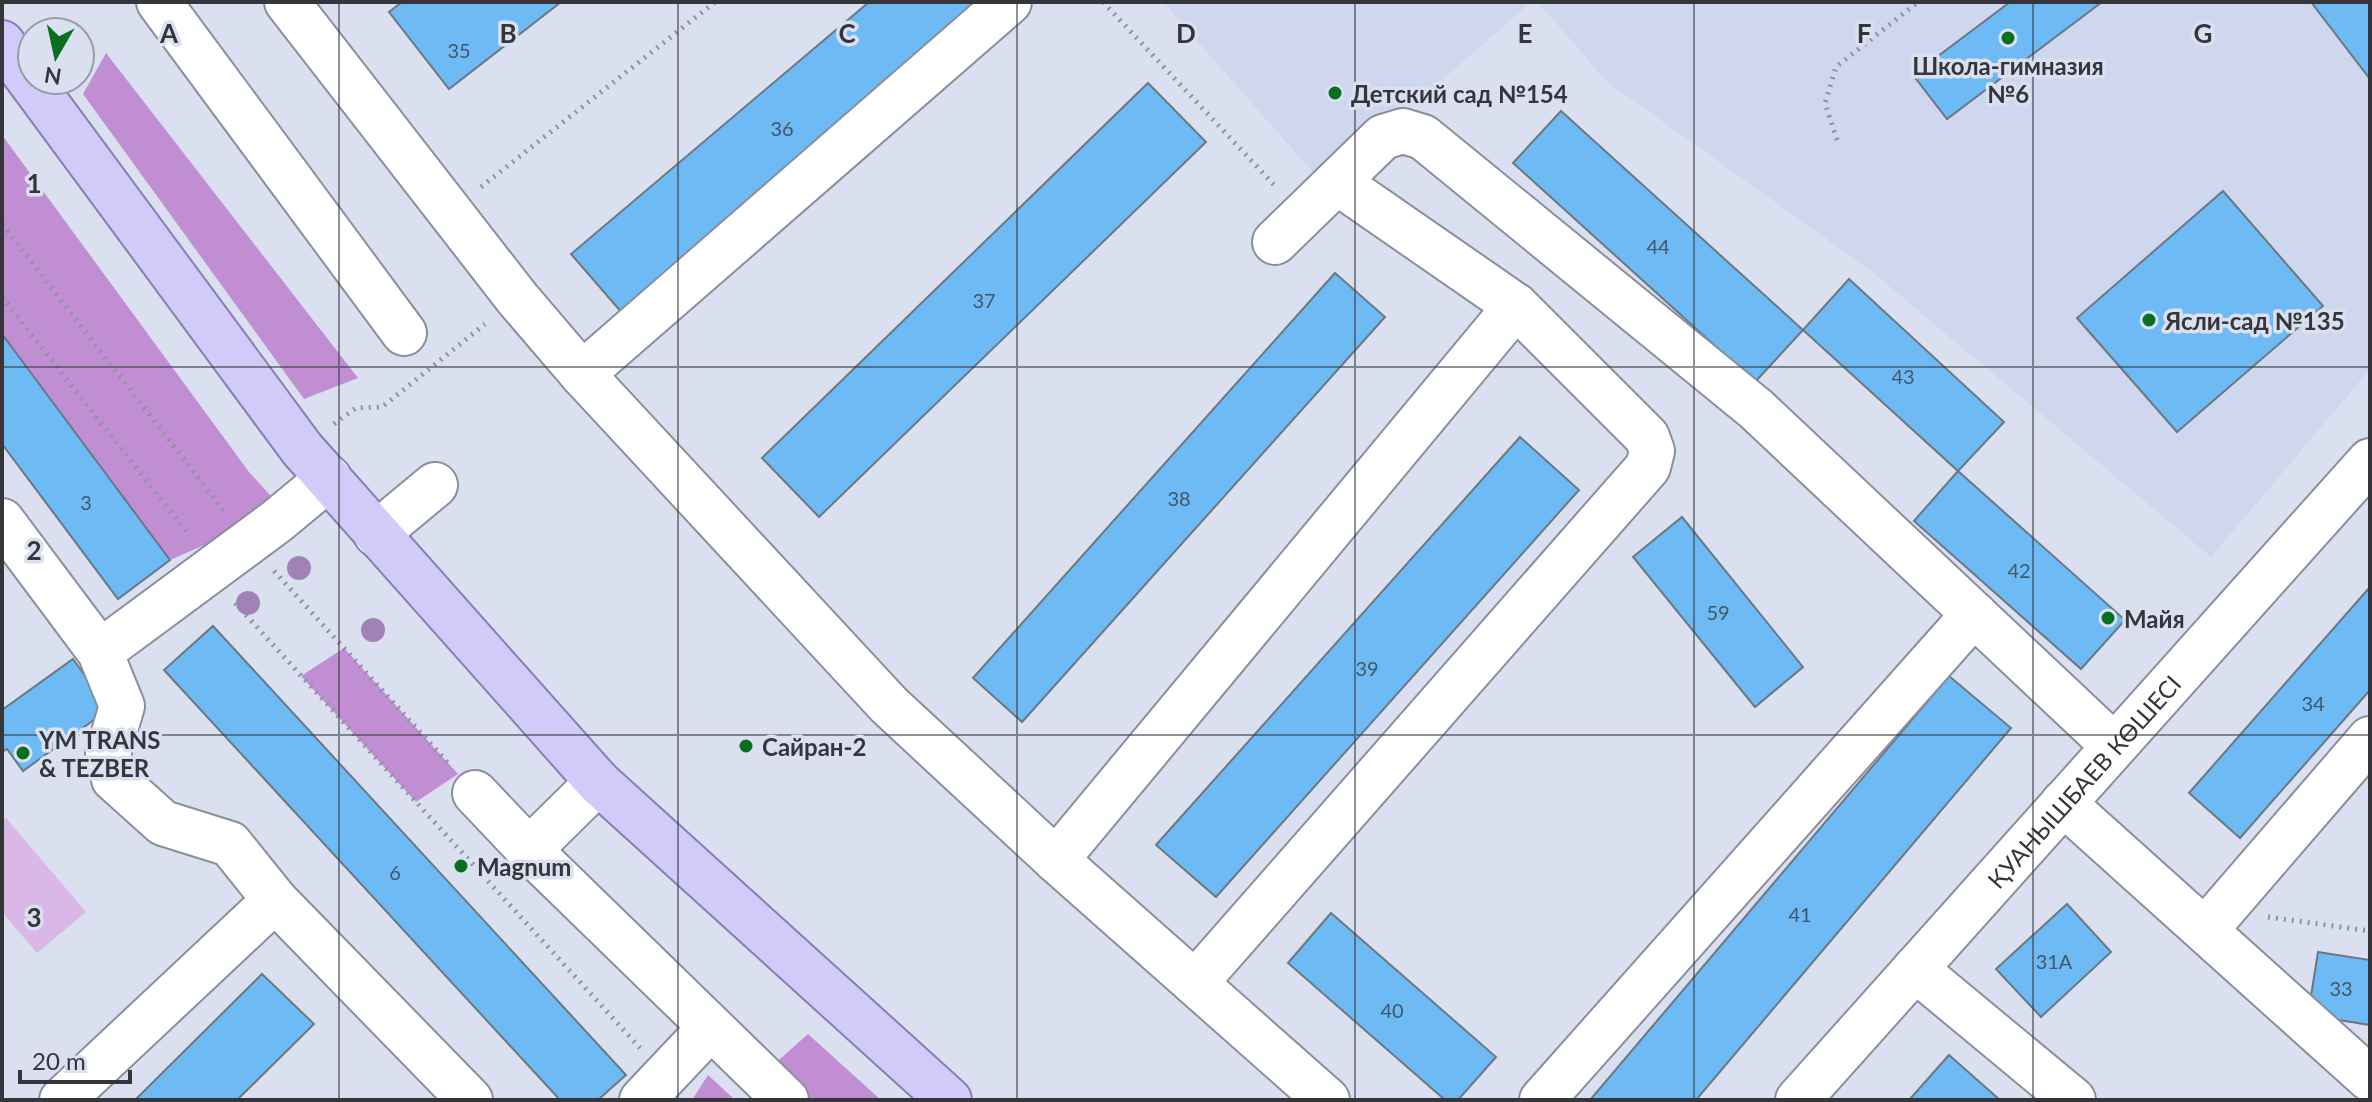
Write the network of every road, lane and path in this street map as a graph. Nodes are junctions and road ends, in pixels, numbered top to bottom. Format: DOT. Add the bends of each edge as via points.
graph roads {
  1 [pos="159,2"];
  2 [pos="287,2"];
  3 [pos="715,2"];
  4 [pos="1009,2"];
  5 [pos="1103,2"];
  6 [pos="1918,2"];
  7 [pos="2,43"];
  8 [pos="1837,140"];
  9 [pos="1337,182"];
  10 [pos="449,212"];
  11 [pos="1289,229"];
  12 [pos="2,297"];
  13 [pos="1516,306"];
  14 [pos="404,333"];
  15 [pos="582,374"];
  16 [pos="2370,461"];
  17 [pos="329,478"];
  18 [pos="435,485"];
  19 [pos="2,521"];
  20 [pos="376,534"];
  21 [pos="212,569"];
  22 [pos="1974,614"];
  23 [pos="100,652"];
  24 [pos="2370,739"];
  25 [pos="2114,746"];
  26 [pos="598,782"];
  27 [pos="475,793"];
  28 [pos="2063,803"];
  29 [pos="529,850"];
  30 [pos="1056,860"];
  31 [pos="275,900"];
  32 [pos="2214,920"];
  33 [pos="2370,931"];
  34 [pos="1915,969"];
  35 [pos="1195,983"];
  36 [pos="710,1028"];
  37 [pos="2314,1028"];
  38 [pos="2370,1036"];
  39 [pos="2370,1079"];
  40 [pos="654,1088"];
  41 [pos="62,1100"];
  42 [pos="470,1100"];
  43 [pos="786,1100"];
  44 [pos="949,1100"];
  45 [pos="1327,1100"];
  46 [pos="1542,1100"];
  47 [pos="1798,1100"];
  48 [pos="2073,1100"];
  1 -- 14 [label="street"];
  2 -- 10 [label="street"];
  3 -- 10 [label="path"];
  4 -- 15 [label="street"];
  5 -- 11 [label="path"];
  6 -- 8 [label="path" via="1836,67 1825,103"];
  7 -- 17 [label="main road" via="302,449"];
  9 -- 11 [label="street"];
  9 -- 13 [label="street"];
  9 -- 22 [label="street" via="1383,137 1403,131 1423,137 1756,409"];
  10 -- 15 [label="street"];
  12 -- 21 [label="path"];
  13 -- 30 [label="street"];
  13 -- 35 [label="street" via="1647,437 1652,451 1648,467"];
  15 -- 30 [label="street" via="889,705"];
  16 -- 25 [label="street, ҚУАНЫШБАЕВ КӨШЕСІ"];
  17 -- 20 [label="main road"];
  17 -- 21 [label="street"];
  18 -- 20 [label="street"];
  19 -- 23 [label="street"];
  20 -- 26 [label="main road"];
  21 -- 23 [label="street"];
  21 -- 40 [label="path" via="223,590"];
  22 -- 25 [label="street"];
  22 -- 46 [label="street"];
  23 -- 31 [label="street" via="122,706 108,753 114,779 163,823 230,844"];
  24 -- 32 [label="street"];
  25 -- 28 [label="street, ҚУАНЫШБАЕВ КӨШЕСІ"];
  26 -- 29 [label="street"];
  26 -- 44 [label="main road"];
  27 -- 29 [label="street"];
  28 -- 32 [label="street"];
  28 -- 34 [label="street, ҚУАНЫШБАЕВ КӨШЕСІ"];
  29 -- 36 [label="street"];
  30 -- 35 [label="street"];
  31 -- 41 [label="street"];
  31 -- 42 [label="street"];
  32 -- 33 [label="path"];
  32 -- 37 [label="street"];
  34 -- 47 [label="street, ҚУАНЫШБАЕВ КӨШЕСІ"];
  34 -- 48 [label="street"];
  35 -- 45 [label="street"];
  36 -- 40 [label="street"];
  36 -- 43 [label="street"];
  37 -- 38 [label="street"];
  37 -- 39 [label="street"];
}
